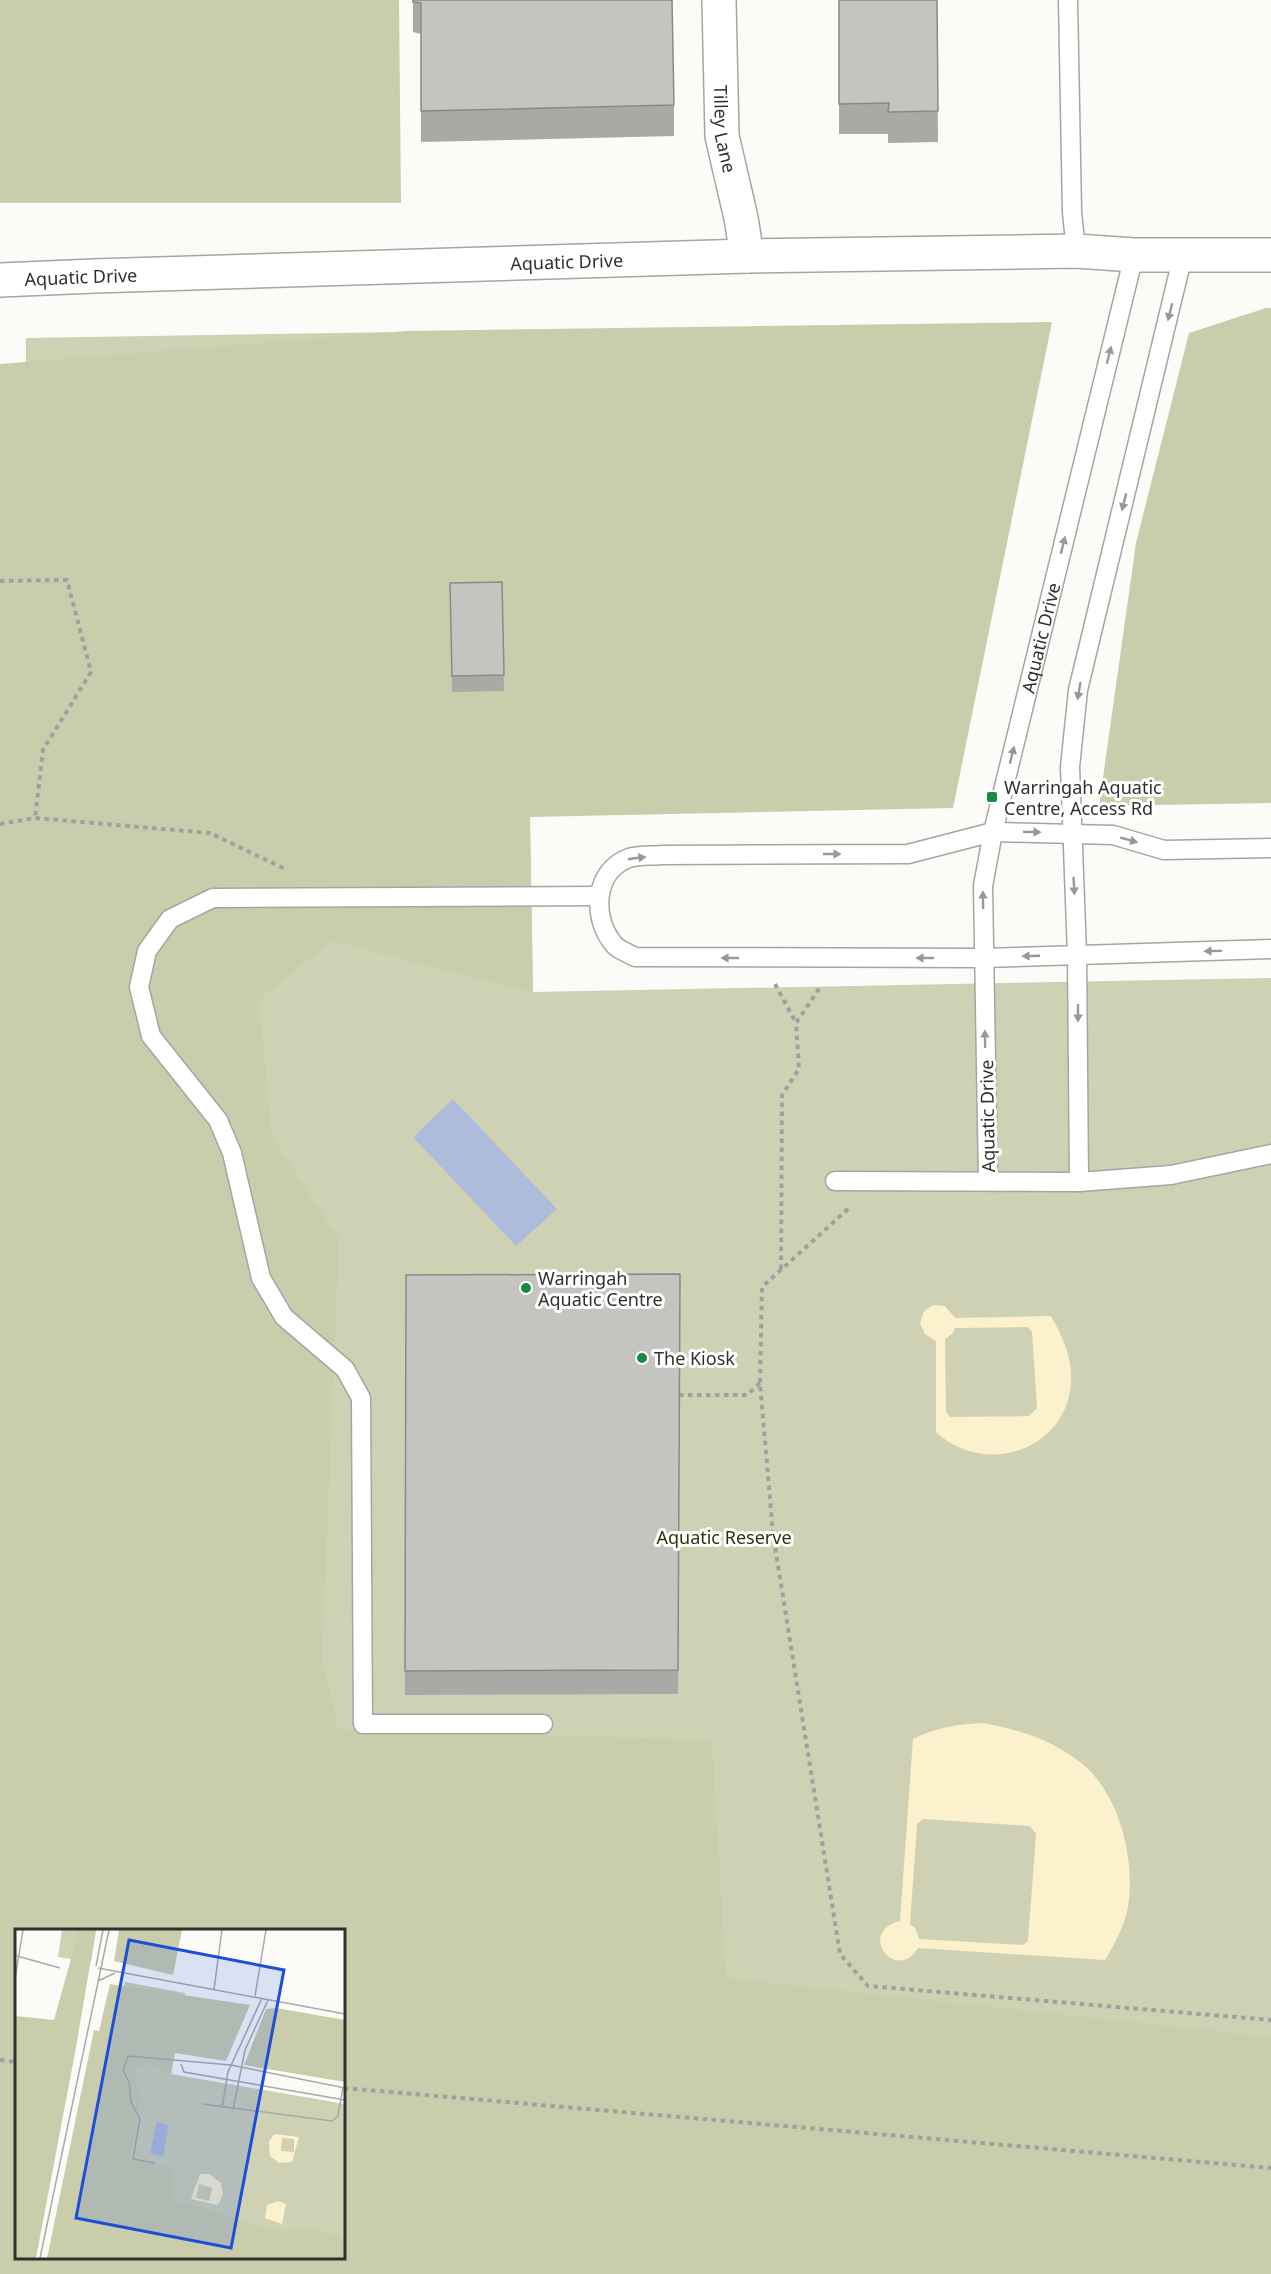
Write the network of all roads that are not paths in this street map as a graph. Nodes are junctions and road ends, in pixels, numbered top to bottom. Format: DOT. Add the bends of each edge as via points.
graph roads {
  1 [pos="719,0"];
  2 [pos="1068,0"];
  3 [pos="1076,251"];
  4 [pos="1134,255"];
  5 [pos="1184,255"];
  6 [pos="1271,255"];
  7 [pos="747,256"];
  8 [pos="0,280"];
  9 [pos="993,832"];
  10 [pos="1071,833"];
  11 [pos="1271,848"];
  12 [pos="598,896"];
  13 [pos="1271,949"];
  14 [pos="1077,954"];
  15 [pos="984,958"];
  16 [pos="1271,1154"];
  17 [pos="835,1181"];
  18 [pos="988,1181"];
  19 [pos="1078,1182"];
  20 [pos="543,1724"];
  1 -- 7 [label="street, Tilley Lane" via="722,136"];
  2 -- 3 [label="lane"];
  3 -- 4 [label="street, Aquatic Drive"];
  3 -- 7 [label="street, Aquatic Drive"];
  4 -- 5 [label="street, Aquatic Drive"];
  9 -- 4 [label="lane, Aquatic Drive, one-way"];
  5 -- 6 [label="street, Aquatic Drive"];
  5 -- 10 [label="lane, one-way" via="1078,690 1070,767"];
  7 -- 8 [label="street, Aquatic Drive"];
  9 -- 10 [label="lane, one-way"];
  12 -- 9 [label="lane, one-way" via="608,873 629,858 908,854"];
  15 -- 9 [label="lane, Aquatic Drive, one-way" via="983,886"];
  10 -- 11 [label="lane, one-way" via="1113,835 1164,850"];
  10 -- 14 [label="lane, one-way"];
  15 -- 12 [label="lane, one-way" via="636,957 612,944 600,919"];
  12 -- 20 [label="lane" via="213,898 170,919 147,951 140,987 152,1036 218,1120 232,1153 261,1278 284,1317 345,1369 361,1398 363,1724"];
  13 -- 14 [label="lane, one-way"];
  14 -- 15 [label="lane, one-way"];
  14 -- 19 [label="lane, one-way"];
  18 -- 15 [label="lane, Aquatic Drive, one-way"];
  16 -- 19 [label="lane, Aquatic Drive" via="1171,1175"];
  17 -- 18 [label="lane"];
  18 -- 19 [label="lane, Aquatic Drive"];
}
